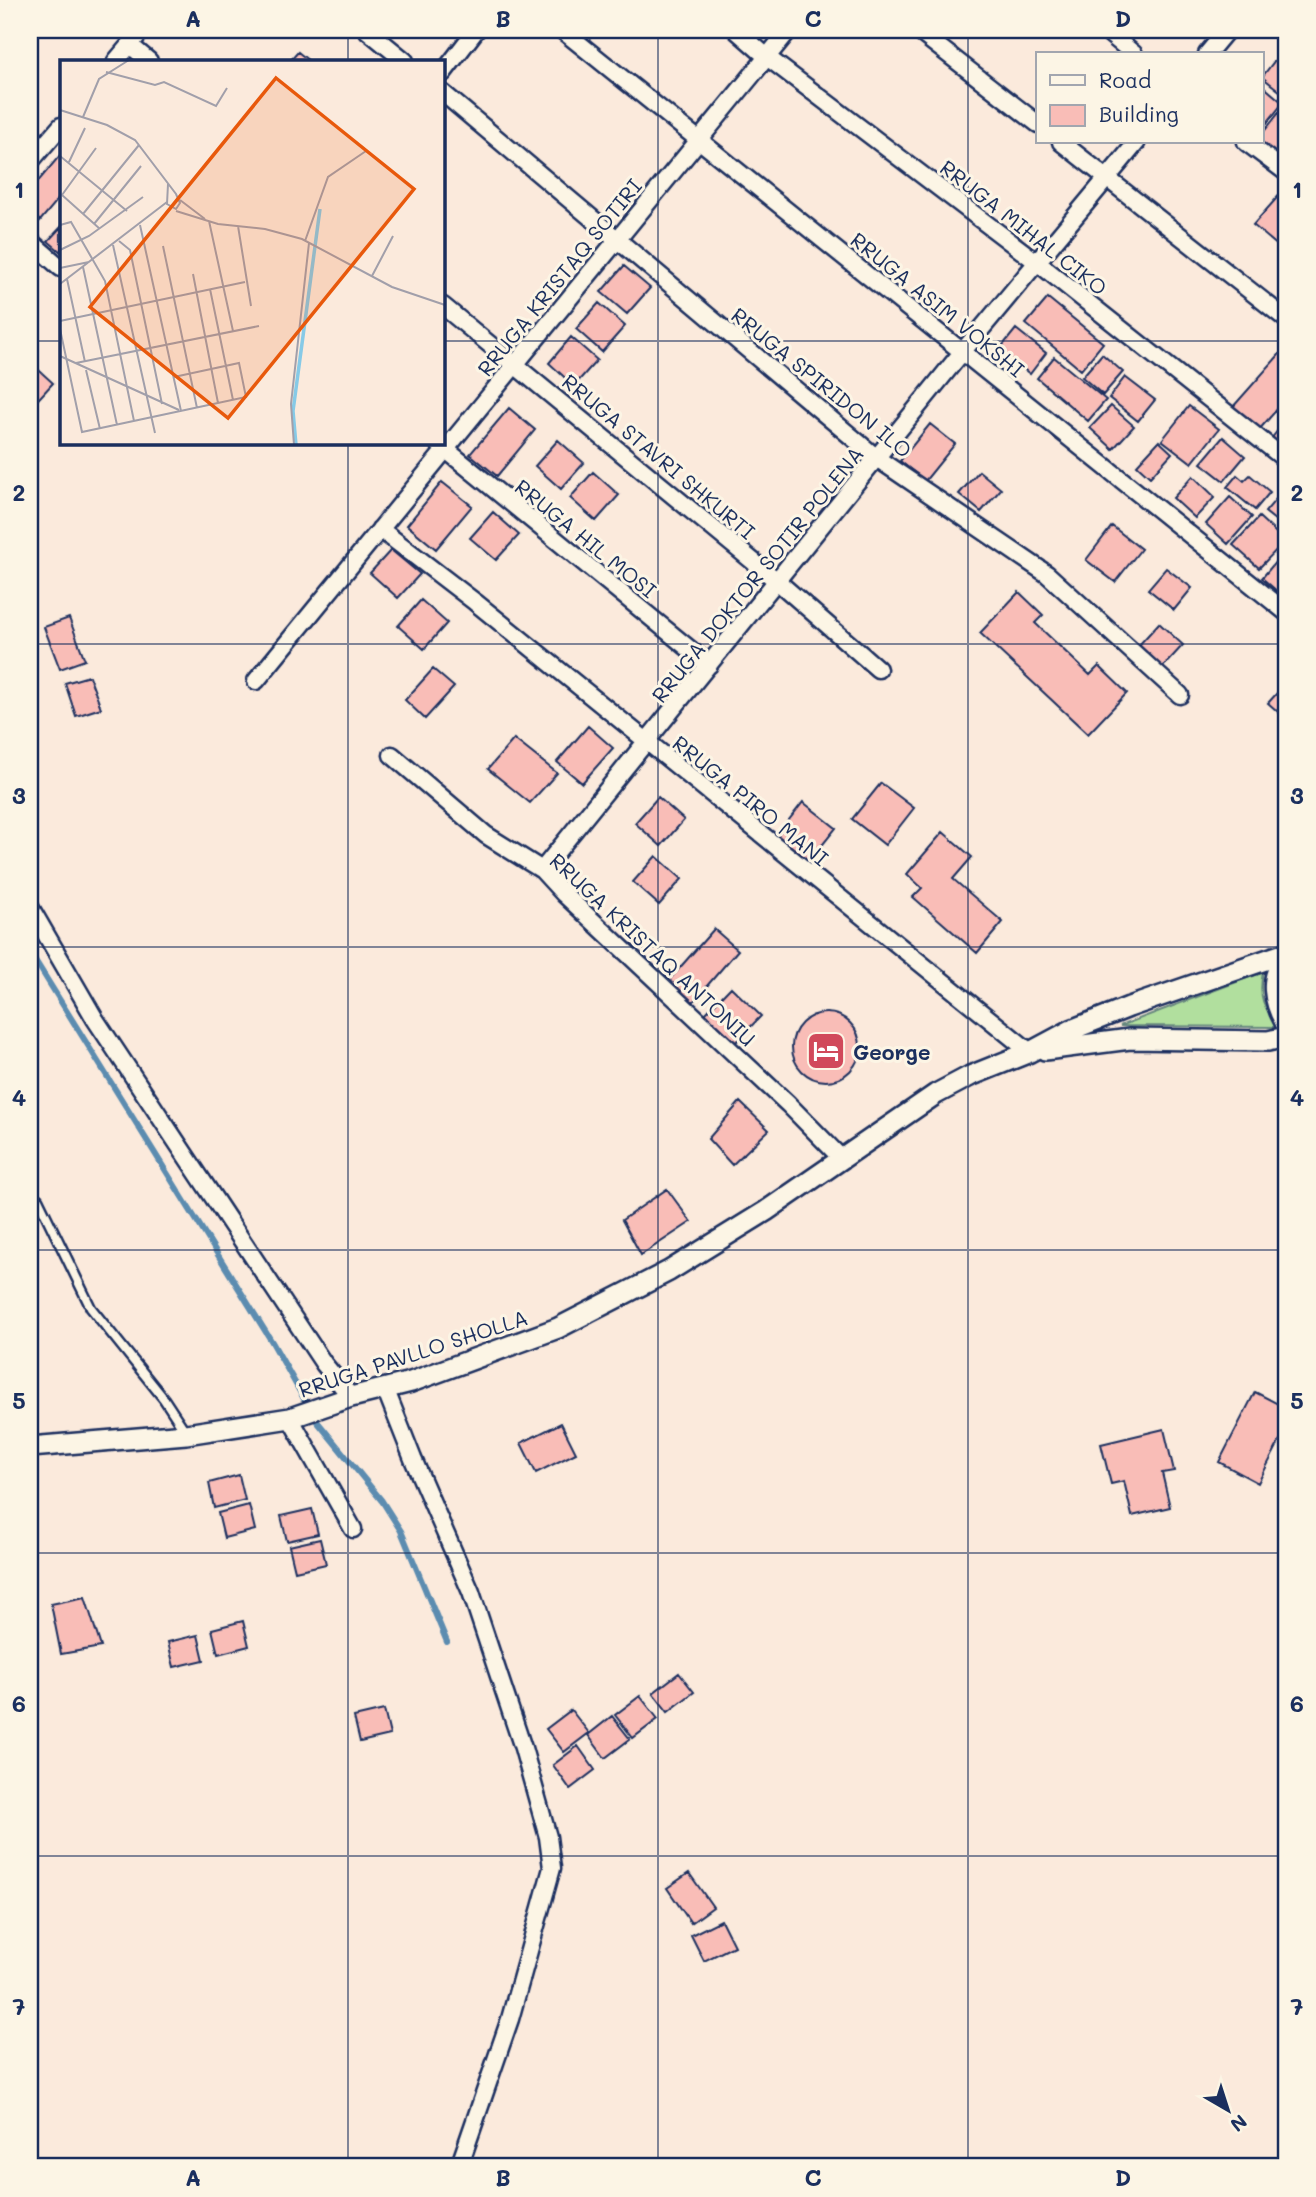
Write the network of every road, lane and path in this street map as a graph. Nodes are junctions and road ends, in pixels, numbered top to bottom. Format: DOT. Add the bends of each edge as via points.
graph roads {
  1 [pos="142,30"];
  2 [pos="367,30"];
  3 [pos="476,30"];
  4 [pos="562,30"];
  5 [pos="736,30"];
  6 [pos="789,30"];
  7 [pos="917,30"];
  8 [pos="1105,30"];
  9 [pos="1227,30"];
  10 [pos="130,45"];
  11 [pos="1132,52"];
  12 [pos="1209,52"];
  13 [pos="766,57"];
  14 [pos="117,60"];
  15 [pos="148,60"];
  16 [pos="404,60"];
  17 [pos="444,73"];
  18 [pos="444,94"];
  19 [pos="1036,122"];
  20 [pos="60,130"];
  21 [pos="698,140"];
  22 [pos="1064,144"];
  23 [pos="1135,144"];
  24 [pos="1249,144"];
  25 [pos="30,162"];
  26 [pos="1286,172"];
  27 [pos="1108,179"];
  28 [pos="617,240"];
  29 [pos="30,241"];
  30 [pos="1038,263"];
  31 [pos="60,267"];
  32 [pos="444,307"];
  33 [pos="1286,319"];
  34 [pos="963,351"];
  35 [pos="515,364"];
  36 [pos="444,443"];
  37 [pos="441,446"];
  38 [pos="878,458"];
  39 [pos="1286,460"];
  40 [pos="380,529"];
  41 [pos="777,581"];
  42 [pos="1286,612"];
  43 [pos="709,665"];
  44 [pos="878,669"];
  45 [pos="256,681"];
  46 [pos="1180,695"];
  47 [pos="646,742"];
  48 [pos="392,755"];
  49 [pos="542,870"];
  50 [pos="30,907"];
  51 [pos="1286,953"];
  52 [pos="1286,960"];
  53 [pos="1286,1022"];
  54 [pos="1286,1037"];
  55 [pos="1030,1052"];
  56 [pos="842,1159"];
  57 [pos="37,1199"];
  58 [pos="385,1388"];
  59 [pos="351,1396"];
  60 [pos="290,1418"];
  61 [pos="186,1434"];
  62 [pos="30,1447"];
  63 [pos="354,1529"];
  64 [pos="459,2167"];
  1 -- 10 [label="street"];
  2 -- 16 [label="street"];
  3 -- 17 [label="street"];
  4 -- 21 [label="street, RRUGA ASIM VOKSHI"];
  5 -- 13 [label="street, RRUGA MIHAL CIKO"];
  6 -- 13 [label="street, RRUGA KRISTAQ SOTIRI"];
  7 -- 19 [label="street"];
  8 -- 11 [label="street"];
  9 -- 12 [label="street"];
  10 -- 14 [label="street"];
  10 -- 15 [label="street"];
  13 -- 21 [label="street, RRUGA KRISTAQ SOTIRI"];
  13 -- 30 [label="street, RRUGA MIHAL CIKO"];
  18 -- 28 [label="street, RRUGA SPIRIDON ILO"];
  20 -- 25 [label="street"];
  21 -- 28 [label="street, RRUGA KRISTAQ SOTIRI"];
  21 -- 34 [label="street, RRUGA ASIM VOKSHI"];
  22 -- 27 [label="street"];
  23 -- 27 [label="street, RRUGA DOKTOR SOTIR POLENA"];
  24 -- 26 [label="street"];
  27 -- 30 [label="street, RRUGA DOKTOR SOTIR POLENA"];
  27 -- 33 [label="street"];
  28 -- 35 [label="street, RRUGA KRISTAQ SOTIRI"];
  28 -- 38 [label="street, RRUGA SPIRIDON ILO"];
  29 -- 31 [label="street"];
  30 -- 34 [label="street, RRUGA DOKTOR SOTIR POLENA"];
  30 -- 39 [label="street, RRUGA MIHAL CIKO"];
  32 -- 35 [label="street, RRUGA STAVRI SHKURTI"];
  34 -- 38 [label="street, RRUGA DOKTOR SOTIR POLENA"];
  34 -- 42 [label="street, RRUGA ASIM VOKSHI"];
  35 -- 36 [label="street, RRUGA KRISTAQ SOTIRI"];
  35 -- 41 [label="street, RRUGA STAVRI SHKURTI"];
  37 -- 40 [label="street, RRUGA KRISTAQ SOTIRI"];
  37 -- 43 [label="street, RRUGA HIL MOSI"];
  38 -- 41 [label="street, RRUGA DOKTOR SOTIR POLENA"];
  38 -- 46 [label="street, RRUGA SPIRIDON ILO" via="1047,574"];
  40 -- 45 [label="street, RRUGA KRISTAQ SOTIRI"];
  40 -- 47 [label="street, RRUGA PIRO MANI"];
  41 -- 43 [label="street, RRUGA DOKTOR SOTIR POLENA"];
  41 -- 44 [label="street, RRUGA STAVRI SHKURTI"];
  43 -- 47 [label="street, RRUGA DOKTOR SOTIR POLENA"];
  47 -- 49 [label="street, RRUGA DOKTOR SOTIR POLENA"];
  47 -- 55 [label="street, RRUGA PIRO MANI"];
  48 -- 49 [label="street, RRUGA KRISTAQ ANTONIU" via="486,835"];
  49 -- 56 [label="street, RRUGA KRISTAQ ANTONIU"];
  50 -- 59 [label="street" via="94,1019 324,1364"];
  51 -- 55 [label="street, RRUGA PAVLLO SHOLLA" via="1129,1007"];
  52 -- 53 [label="main road" via="1275,984 1276,1004"];
  54 -- 55 [label="street, RRUGA PAVLLO SHOLLA" via="1268,1041 1129,1040"];
  55 -- 56 [label="street, RRUGA PAVLLO SHOLLA" via="936,1094"];
  56 -- 58 [label="street, RRUGA PAVLLO SHOLLA" via="680,1264 558,1328"];
  57 -- 61 [label="lane" via="92,1308"];
  58 -- 59 [label="street, RRUGA PAVLLO SHOLLA"];
  58 -- 64 [label="street" via="471,1592 523,1748 552,1868 510,2019"];
  59 -- 60 [label="street, RRUGA PAVLLO SHOLLA"];
  60 -- 61 [label="street, RRUGA PAVLLO SHOLLA"];
  60 -- 63 [label="street"];
  61 -- 62 [label="street, RRUGA PAVLLO SHOLLA"];
}
